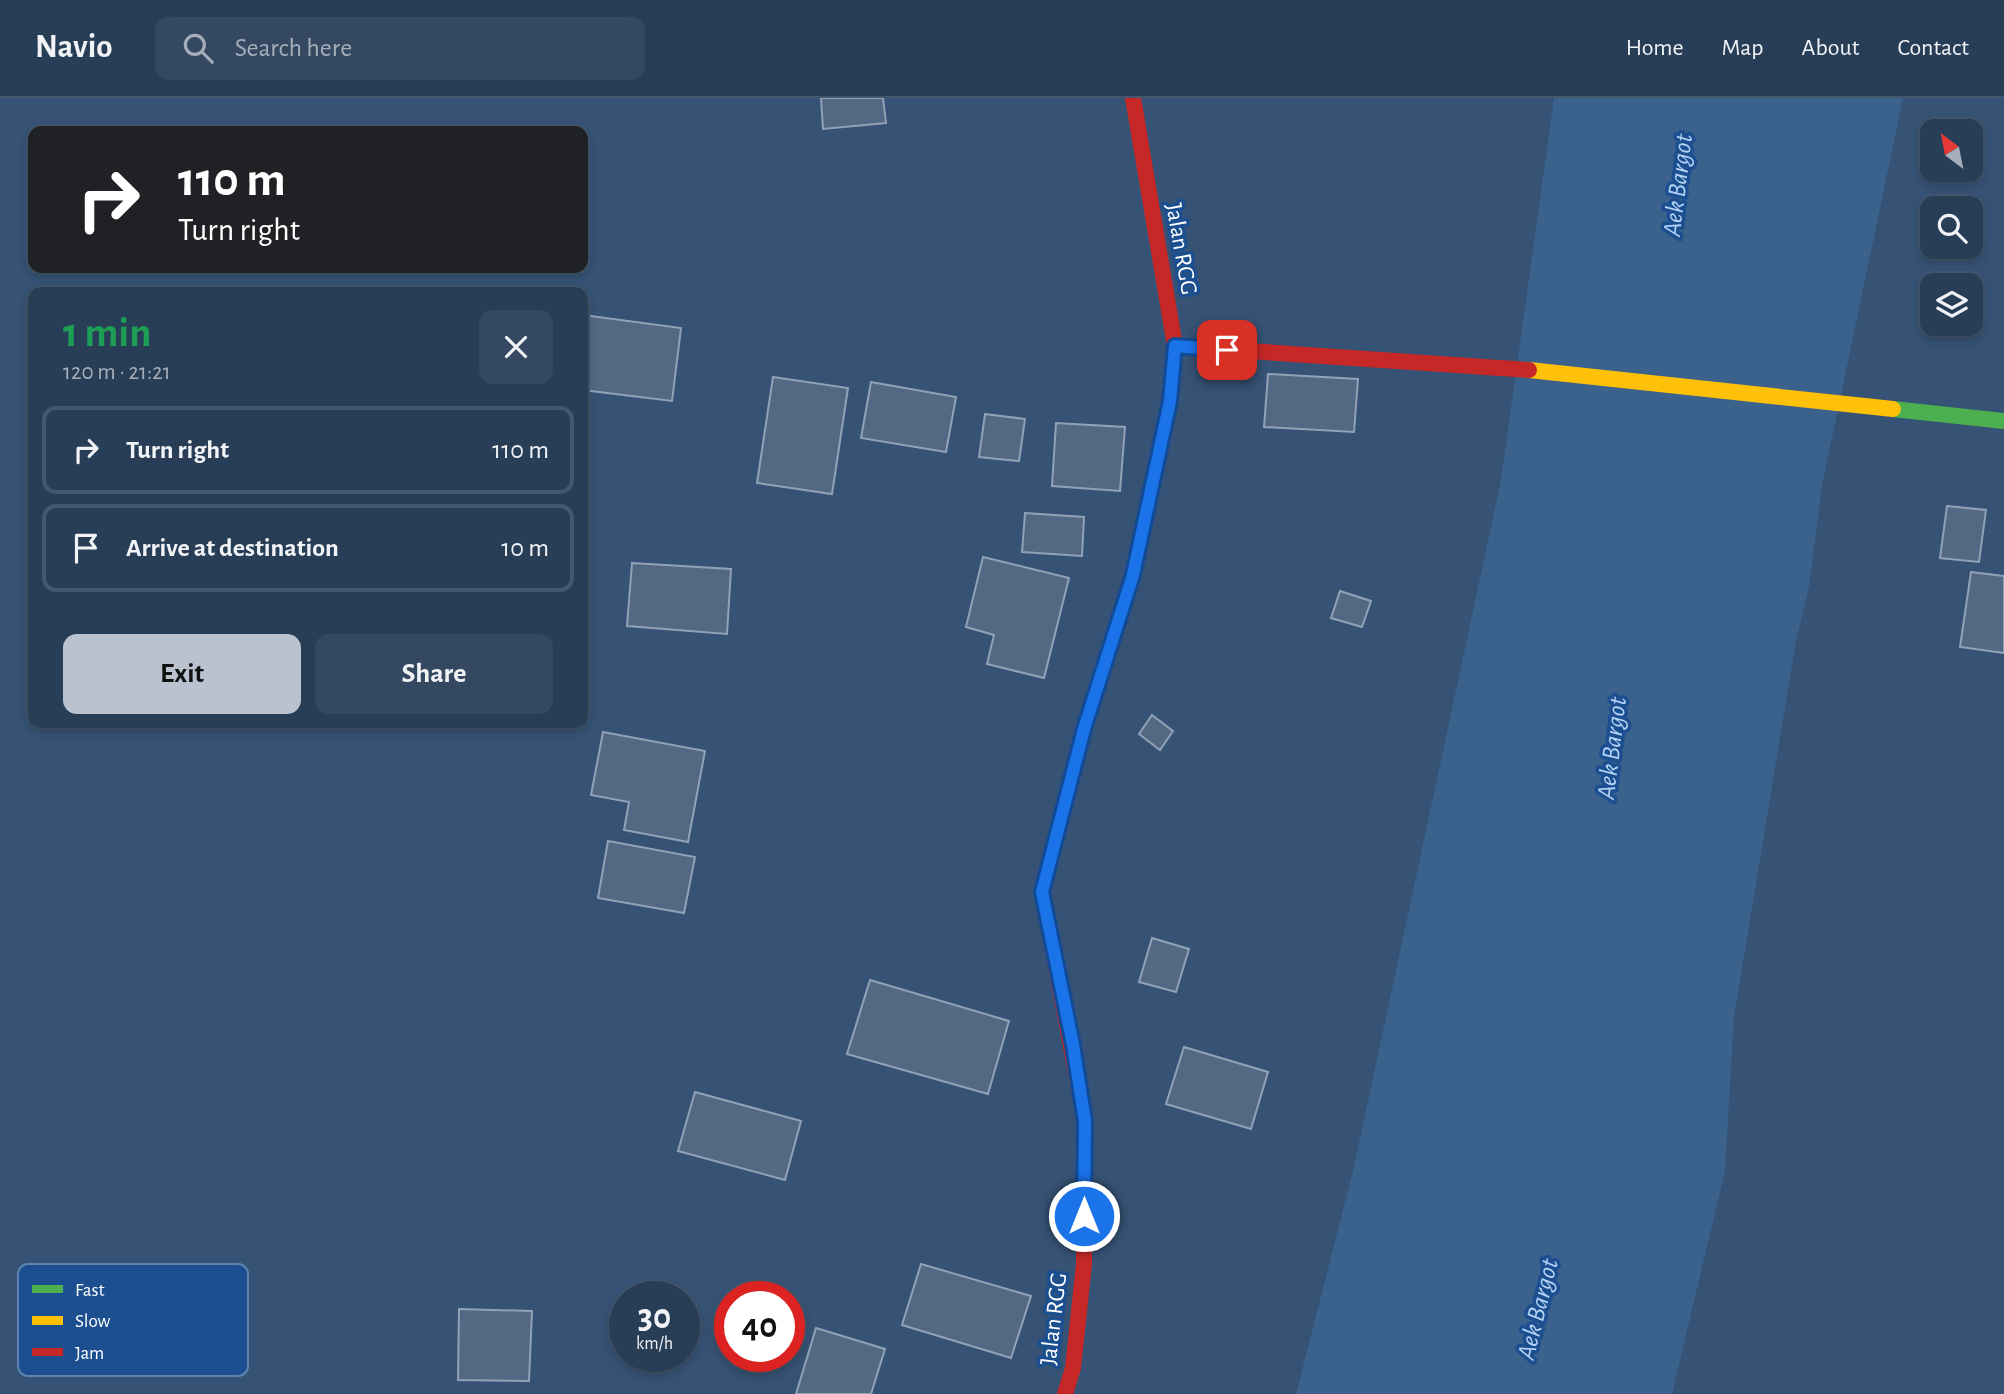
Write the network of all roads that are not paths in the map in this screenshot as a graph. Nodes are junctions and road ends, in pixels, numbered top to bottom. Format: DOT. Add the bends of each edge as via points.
graph roads {
  1 [pos="1133,98"];
  2 [pos="1175,346"];
  3 [pos="2004,421"];
  4 [pos="1065,1394"];
  1 -- 2 [label="street, Jalan RGG"];
  2 -- 3 [label="street" via="1487,365"];
  2 -- 4 [label="street, Jalan RGG" via="1170,401 1133,575 1084,729 1042,892 1085,1121 1084,1264 1073,1368"];
}
